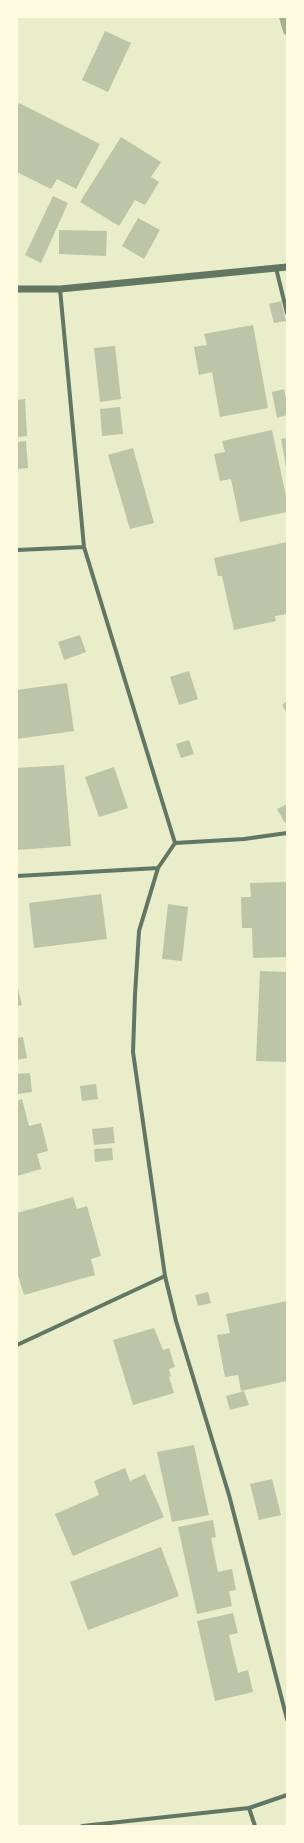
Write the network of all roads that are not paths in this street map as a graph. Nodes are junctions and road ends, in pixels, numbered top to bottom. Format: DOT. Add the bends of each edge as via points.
graph roads {
  1 [pos="287,266"];
  2 [pos="276,268"];
  3 [pos="17,289"];
  4 [pos="60,289"];
  5 [pos="287,313"];
  6 [pos="84,547"];
  7 [pos="17,550"];
  8 [pos="287,834"];
  9 [pos="175,843"];
  10 [pos="158,868"];
  11 [pos="17,876"];
  12 [pos="165,1276"];
  13 [pos="17,1344"];
  14 [pos="287,1719"];
  15 [pos="287,1795"];
  16 [pos="249,1808"];
  17 [pos="82,1826"];
  18 [pos="255,1826"];
  1 -- 2 [label="street"];
  2 -- 4 [label="street"];
  2 -- 5 [label="street"];
  3 -- 4 [label="street"];
  4 -- 6 [label="street"];
  6 -- 7 [label="street"];
  6 -- 9 [label="street"];
  8 -- 9 [label="street"];
  9 -- 10 [label="street"];
  10 -- 11 [label="street"];
  10 -- 12 [label="street" via="139,931 134,1052"];
  12 -- 13 [label="street"];
  12 -- 14 [label="street" via="229,1495"];
  15 -- 16 [label="street"];
  16 -- 17 [label="street"];
  16 -- 18 [label="street"];
}
